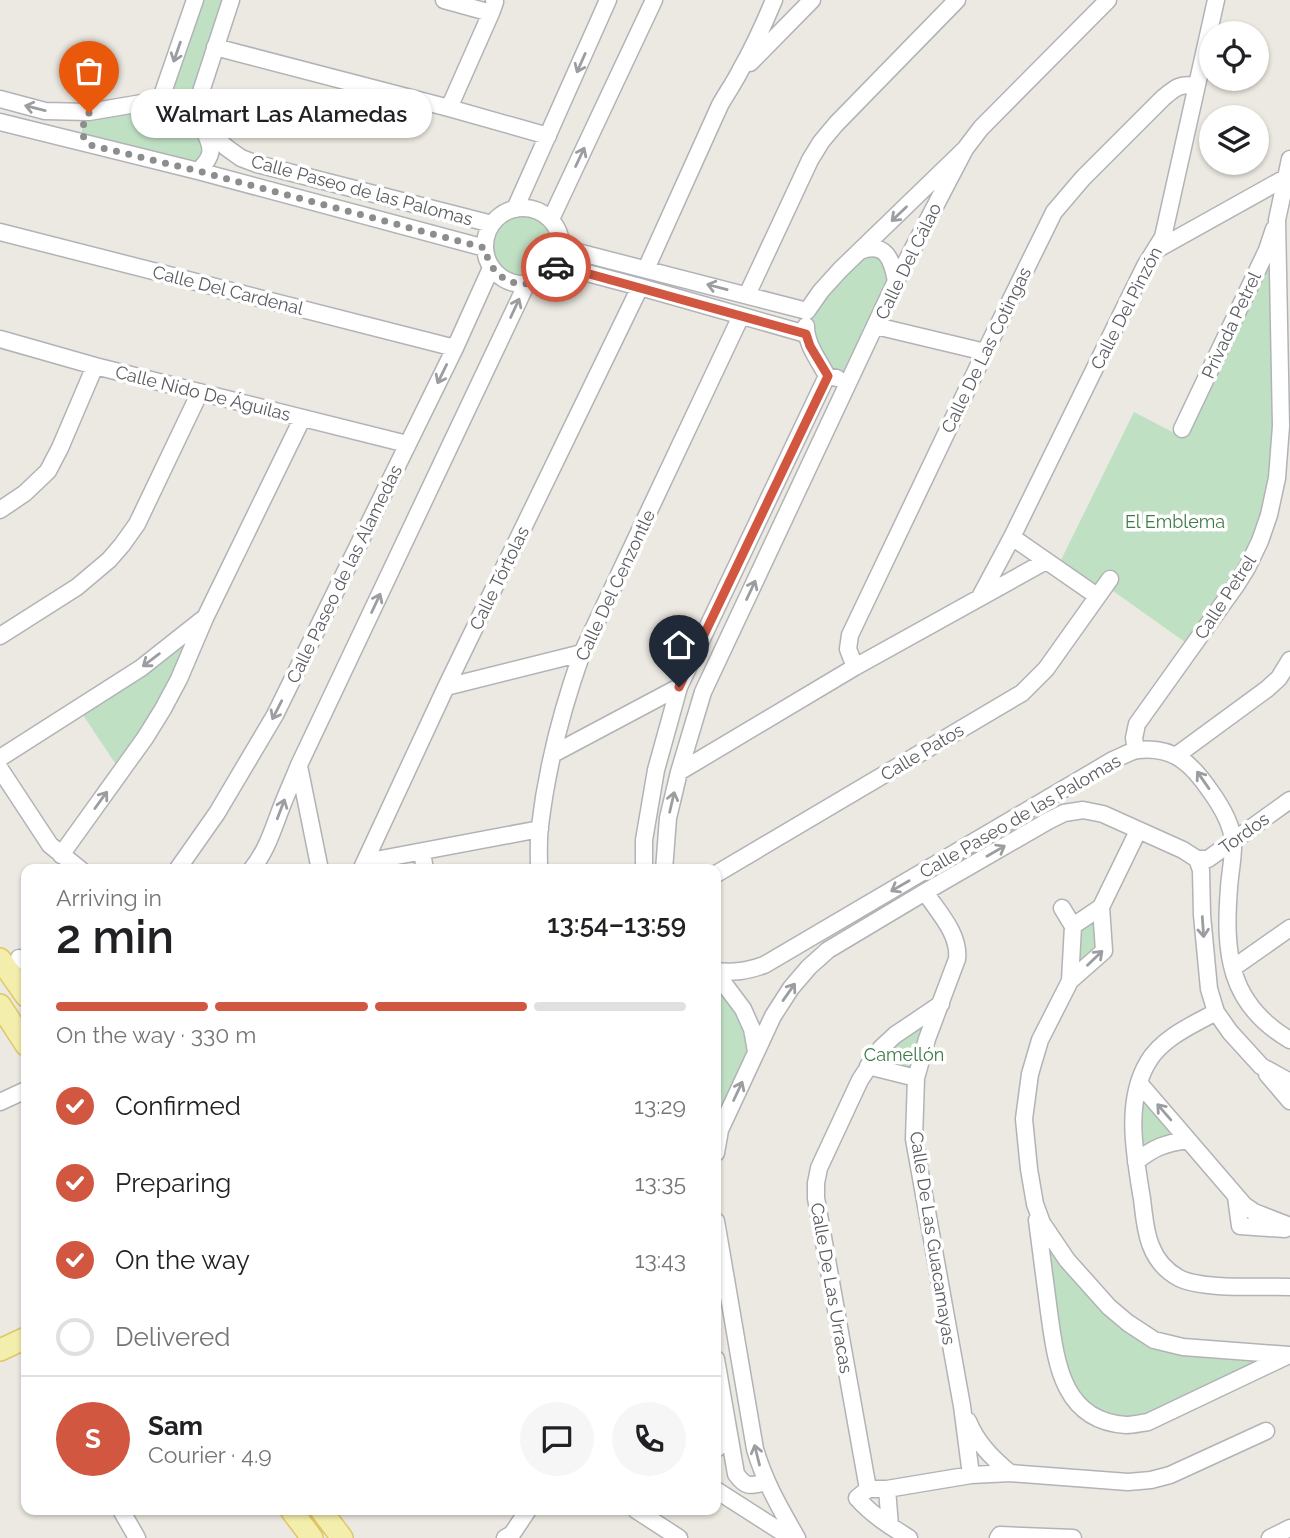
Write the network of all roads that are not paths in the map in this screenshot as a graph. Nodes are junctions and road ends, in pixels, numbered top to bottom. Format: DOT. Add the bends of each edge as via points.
graph roads {
  1 [pos="195,0"];
  2 [pos="231,0"];
  3 [pos="444,0"];
  4 [pos="608,0"];
  5 [pos="654,0"];
  6 [pos="774,0"];
  7 [pos="812,0"];
  8 [pos="957,0"];
  9 [pos="1108,0"];
  10 [pos="1216,0"];
  11 [pos="493,7"];
  12 [pos="215,47"];
  13 [pos="739,75"];
  14 [pos="1196,86"];
  15 [pos="0,99"];
  16 [pos="159,104"];
  17 [pos="449,108"];
  18 [pos="89,113"];
  19 [pos="0,122"];
  20 [pos="198,122"];
  21 [pos="548,136"];
  22 [pos="90,145"];
  23 [pos="965,149"];
  24 [pos="1290,159"];
  25 [pos="198,171"];
  26 [pos="1285,178"];
  27 [pos="515,208"];
  28 [pos="551,219"];
  29 [pos="1277,220"];
  30 [pos="492,224"];
  31 [pos="0,232"];
  32 [pos="485,248"];
  33 [pos="562,248"];
  34 [pos="860,251"];
  35 [pos="1154,252"];
  36 [pos="557,265"];
  37 [pos="491,268"];
  38 [pos="646,269"];
  39 [pos="896,281"];
  40 [pos="527,283"];
  41 [pos="640,287"];
  42 [pos="747,295"];
  43 [pos="807,311"];
  44 [pos="741,316"];
  45 [pos="876,326"];
  46 [pos="806,334"];
  47 [pos="0,339"];
  48 [pos="455,348"];
  49 [pos="985,352"];
  50 [pos="95,366"];
  51 [pos="853,374"];
  52 [pos="828,376"];
  53 [pos="200,392"];
  54 [pos="302,419"];
  55 [pos="1182,429"];
  56 [pos="407,444"];
  57 [pos="0,510"];
  58 [pos="1012,537"];
  59 [pos="1046,561"];
  60 [pos="1110,579"];
  61 [pos="1097,596"];
  62 [pos="980,597"];
  63 [pos="205,618"];
  64 [pos="0,636"];
  65 [pos="582,653"];
  66 [pos="1290,660"];
  67 [pos="855,667"];
  68 [pos="446,687"];
  69 [pos="679,687"];
  70 [pos="1136,750"];
  71 [pos="553,754"];
  72 [pos="1177,755"];
  73 [pos="0,758"];
  74 [pos="299,765"];
  75 [pos="0,769"];
  76 [pos="679,772"];
  77 [pos="1290,800"];
  78 [pos="540,830"];
  79 [pos="1138,831"];
  80 [pos="1233,840"];
  81 [pos="422,852"];
  82 [pos="61,855"];
  83 [pos="1197,859"];
  84 [pos="73,864"];
  85 [pos="181,864"];
  86 [pos="256,864"];
  87 [pos="319,864"];
  88 [pos="364,864"];
  89 [pos="371,864"];
  90 [pos="424,864"];
  91 [pos="539,864"];
  92 [pos="643,864"];
  93 [pos="664,864"];
  94 [pos="721,871"];
  95 [pos="925,892"];
  96 [pos="1101,907"];
  97 [pos="1062,908"];
  98 [pos="1079,922"];
  99 [pos="1290,928"];
  100 [pos="15,960"];
  101 [pos="1233,968"];
  102 [pos="721,972"];
  103 [pos="721,979"];
  104 [pos="21,980"];
  105 [pos="1070,981"];
  106 [pos="941,1004"];
  107 [pos="0,1005"];
  108 [pos="1216,1012"];
  109 [pos="1255,1036"];
  110 [pos="21,1037"];
  111 [pos="1289,1039"];
  112 [pos="756,1051"];
  113 [pos="868,1066"];
  114 [pos="1261,1066"];
  115 [pos="916,1078"];
  116 [pos="1290,1082"];
  117 [pos="1139,1083"];
  118 [pos="21,1092"];
  119 [pos="1290,1101"];
  120 [pos="0,1102"];
  121 [pos="721,1125"];
  122 [pos="1188,1140"];
  123 [pos="1136,1162"];
  124 [pos="1035,1204"];
  125 [pos="1290,1228"];
  126 [pos="721,1250"];
  127 [pos="1290,1287"];
  128 [pos="21,1340"];
  129 [pos="0,1350"];
  130 [pos="1290,1355"];
  131 [pos="721,1390"];
  132 [pos="962,1406"];
  133 [pos="1266,1431"];
  134 [pos="729,1437"];
  135 [pos="721,1444"];
  136 [pos="1010,1473"];
  137 [pos="971,1475"];
  138 [pos="766,1482"];
  139 [pos="868,1489"];
  140 [pos="887,1489"];
  141 [pos="721,1493"];
  142 [pos="124,1515"];
  143 [pos="295,1515"];
  144 [pos="325,1515"];
  145 [pos="525,1515"];
  146 [pos="644,1515"];
  147 [pos="890,1526"];
  148 [pos="1290,1528"];
  149 [pos="137,1538"];
  150 [pos="312,1538"];
  151 [pos="342,1538"];
  152 [pos="505,1538"];
  153 [pos="679,1538"];
  154 [pos="791,1538"];
  155 [pos="797,1538"];
  156 [pos="909,1538"];
  157 [pos="998,1538"];
  158 [pos="1073,1538"];
  159 [pos="1269,1538"];
  1 -- 16 [label="street, one-way"];
  2 -- 12 [label="street"];
  3 -- 11 [label="street"];
  4 -- 21 [label="street, one-way"];
  28 -- 5 [label="street, one-way"];
  6 -- 13 [label="street"];
  7 -- 13 [label="street"];
  8 -- 42 [label="street" via="821,142"];
  9 -- 23 [label="street, Calle Del Cálao"];
  10 -- 14 [label="street, Calle Del Pinzón"];
  11 -- 17 [label="street"];
  12 -- 17 [label="street"];
  12 -- 20 [label="street"];
  13 -- 38 [label="street" via="720,105"];
  14 -- 35 [label="street, Calle Del Pinzón" via="1166,226"];
  14 -- 49 [label="street, Calle De Las Cotingas" via="1185,84 1163,98 1065,198 1045,227"];
  18 -- 15 [label="street, Calle Paseo de las Palomas, one-way" via="45,111"];
  16 -- 18 [label="street, Calle Paseo de las Palomas"];
  16 -- 20 [label="street, Calle Paseo de las Palomas"];
  17 -- 21 [label="street"];
  18 -- 22 [label="street" via="81,133"];
  19 -- 22 [label="street, Calle Paseo de las Palomas"];
  20 -- 25 [label="street" via="211,154"];
  20 -- 30 [label="street, Calle Paseo de las Palomas" via="241,158 257,164"];
  21 -- 27 [label="street"];
  22 -- 25 [label="street, Calle Paseo de las Palomas"];
  23 -- 34 [label="street, Calle Del Cálao, one-way"];
  23 -- 39 [label="street, Calle Del Cálao"];
  24 -- 26 [label="street"];
  25 -- 32 [label="street, Calle Paseo de las Palomas"];
  26 -- 29 [label="street, Calle Petrel"];
  26 -- 35 [label="street"];
  27 -- 28 [label="street" via="528,208"];
  27 -- 30 [label="street"];
  28 -- 33 [label="street"];
  29 -- 55 [label="street, Privada Petrel"];
  29 -- 70 [label="street, Calle Petrel" via="1281,426 1269,515 1237,584 1137,724"];
  30 -- 32 [label="street"];
  31 -- 48 [label="street, Calle Del Cardenal"];
  32 -- 37 [label="street"];
  33 -- 36 [label="street"];
  33 -- 38 [label="street"];
  34 -- 39 [label="street" via="879,248 893,262"];
  34 -- 43 [label="street, Calle Del Cálao"];
  35 -- 58 [label="street, Calle Del Pinzón"];
  36 -- 40 [label="street" via="540,281"];
  36 -- 41 [label="street"];
  37 -- 40 [label="street" via="503,279"];
  37 -- 48 [label="street, Calle Paseo de las Alamedas"];
  42 -- 38 [label="street, one-way"];
  39 -- 45 [label="street, Calle Del Cálao"];
  74 -- 40 [label="street, one-way"];
  41 -- 44 [label="street"];
  41 -- 68 [label="street, Calle Tórtolas"];
  42 -- 43 [label="street"];
  43 -- 46 [label="street"];
  44 -- 46 [label="street"];
  44 -- 65 [label="street, Calle Del Cenzontle"];
  45 -- 49 [label="street"];
  45 -- 51 [label="street, Calle Del Cálao"];
  46 -- 52 [label="street"];
  47 -- 50 [label="street, Calle Nido De Águilas"];
  48 -- 56 [label="street, Calle Paseo de las Alamedas, one-way"];
  49 -- 67 [label="street, Calle De Las Cotingas" via="850,635 848,649"];
  50 -- 53 [label="street, Calle Nido De Águilas"];
  50 -- 57 [label="street" via="48,471"];
  51 -- 52 [label="street"];
  76 -- 51 [label="street, one-way" via="703,692"];
  52 -- 69 [label="street"];
  53 -- 54 [label="street, Calle Nido De Águilas"];
  53 -- 64 [label="street" via="137,524 122,545 77,587"];
  54 -- 56 [label="street, Calle Nido De Águilas"];
  54 -- 63 [label="street"];
  56 -- 85 [label="street, Calle Paseo de las Alamedas, one-way" via="275,715"];
  58 -- 59 [label="street"];
  58 -- 62 [label="street, Calle Del Pinzón"];
  59 -- 61 [label="street"];
  59 -- 62 [label="street"];
  60 -- 61 [label="street, Calle Patos"];
  61 -- 94 [label="street, Calle Patos" via="1046,669 1022,693"];
  62 -- 67 [label="street"];
  63 -- 73 [label="street, one-way" via="141,668"];
  82 -- 63 [label="street, one-way" via="163,709"];
  65 -- 68 [label="street"];
  65 -- 71 [label="street, Calle Del Cenzontle"];
  66 -- 72 [label="street" via="1267,689"];
  67 -- 76 [label="street"];
  68 -- 88 [label="street, Calle Tórtolas"];
  69 -- 71 [label="street"];
  69 -- 92 [label="street" via="656,770"];
  70 -- 72 [label="street, Calle Paseo de las Palomas"];
  70 -- 102 [label="street, Calle Paseo de las Palomas, one-way" via="764,965"];
  71 -- 78 [label="street, Calle Del Cenzontle"];
  80 -- 72 [label="street, one-way" via="1227,817 1214,796"];
  86 -- 74 [label="street, one-way"];
  74 -- 87 [label="street"];
  75 -- 82 [label="street" via="40,832"];
  93 -- 76 [label="street, one-way" via="668,818"];
  77 -- 80 [label="street, Tordos"];
  78 -- 81 [label="street"];
  78 -- 91 [label="street, Calle Del Cenzontle"];
  79 -- 83 [label="street, Calle Paseo de las Palomas"];
  95 -- 79 [label="street, Calle Paseo de las Palomas, one-way" via="1064,813 1102,814"];
  79 -- 96 [label="street"];
  80 -- 83 [label="street, Tordos" via="1208,859"];
  80 -- 101 [label="street" via="1226,923"];
  81 -- 89 [label="street"];
  81 -- 90 [label="street"];
  82 -- 84 [label="street"];
  83 -- 108 [label="street, one-way" via="1209,989"];
  95 -- 106 [label="street" via="958,948"];
  112 -- 95 [label="street, Calle Paseo de las Palomas, one-way" via="773,1016 809,967 828,950"];
  96 -- 98 [label="street"];
  105 -- 96 [label="street, one-way" via="1104,951"];
  97 -- 98 [label="street"];
  98 -- 105 [label="street"];
  99 -- 101 [label="street"];
  100 -- 104 [label="main road"];
  101 -- 109 [label="street"];
  103 -- 112 [label="street, Calle Paseo de las Palomas" via="743,1009"];
  105 -- 124 [label="street" via="1040,1040 1026,1092 1024,1119"];
  106 -- 113 [label="street, Calle De Las Urracas" via="895,1035"];
  106 -- 115 [label="street, Calle De Las Guacamayas"];
  107 -- 110 [label="main road"];
  108 -- 109 [label="street" via="1230,1032"];
  108 -- 117 [label="street" via="1163,1044 1152,1055"];
  109 -- 111 [label="street"];
  109 -- 114 [label="street"];
  121 -- 112 [label="street, Calle Paseo de las Palomas, one-way"];
  113 -- 115 [label="street"];
  113 -- 139 [label="street, Calle De Las Urracas" via="816,1183"];
  114 -- 116 [label="street"];
  114 -- 119 [label="street"];
  115 -- 132 [label="street, Calle De Las Guacamayas" via="914,1139"];
  122 -- 117 [label="street, one-way"];
  117 -- 123 [label="street" via="1134,1114"];
  118 -- 120 [label="street"];
  122 -- 123 [label="street" via="1159,1146"];
  122 -- 125 [label="street" via="1236,1197 1240,1226"];
  123 -- 127 [label="street" via="1150,1244 1167,1270 1199,1284"];
  124 -- 130 [label="street" via="1067,1260 1109,1307 1154,1340 1183,1347"];
  124 -- 130 [label="street" via="1054,1347 1072,1398 1087,1412 1127,1425 1148,1422"];
  138 -- 126 [label="street, one-way" via="755,1449"];
  128 -- 129 [label="main road"];
  131 -- 134 [label="street"];
  132 -- 136 [label="street" via="981,1445"];
  132 -- 137 [label="street, Calle De Las Guacamayas"];
  133 -- 136 [label="street" via="1151,1480"];
  134 -- 135 [label="street"];
  134 -- 138 [label="street" via="742,1483"];
  136 -- 137 [label="street"];
  137 -- 140 [label="street"];
  138 -- 155 [label="street"];
  139 -- 140 [label="street"];
  139 -- 147 [label="street, Calle De Las Urracas" via="857,1499"];
  140 -- 147 [label="street"];
  141 -- 154 [label="street"];
  142 -- 149 [label="street"];
  143 -- 150 [label="main road"];
  144 -- 151 [label="main road"];
  145 -- 152 [label="street"];
  146 -- 153 [label="street"];
  147 -- 156 [label="street"];
  148 -- 159 [label="street"];
  157 -- 158 [label="street"];
}
